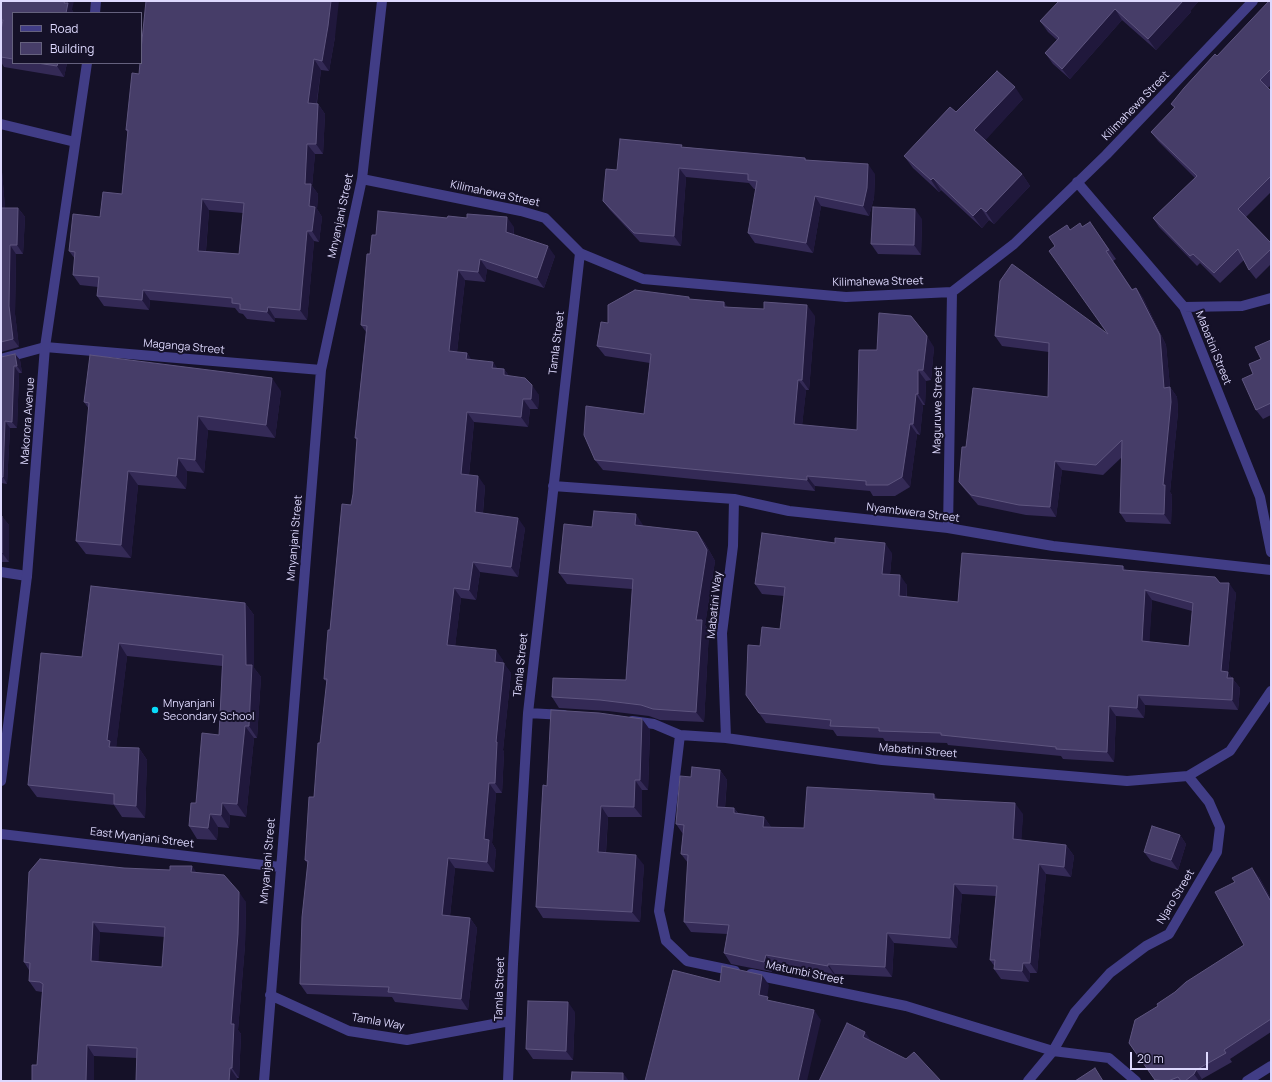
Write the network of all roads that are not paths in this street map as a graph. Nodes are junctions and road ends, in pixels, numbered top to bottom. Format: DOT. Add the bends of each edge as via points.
graph roads {
  1 [pos="96,1"];
  2 [pos="382,1"];
  3 [pos="1253,1"];
  4 [pos="94,12"];
  5 [pos="87,64"];
  6 [pos="1,124"];
  7 [pos="75,142"];
  8 [pos="362,178"];
  9 [pos="1077,182"];
  10 [pos="580,253"];
  11 [pos="952,292"];
  12 [pos="1271,298"];
  13 [pos="1184,307"];
  14 [pos="45,347"];
  15 [pos="1,359"];
  16 [pos="321,370"];
  17 [pos="553,486"];
  18 [pos="1271,495"];
  19 [pos="1260,497"];
  20 [pos="734,499"];
  21 [pos="948,528"];
  22 [pos="1271,552"];
  23 [pos="1271,570"];
  24 [pos="1,572"];
  25 [pos="27,576"];
  26 [pos="1271,690"];
  27 [pos="528,713"];
  28 [pos="572,716"];
  29 [pos="619,719"];
  30 [pos="680,735"];
  31 [pos="726,738"];
  32 [pos="2,763"];
  33 [pos="1188,776"];
  34 [pos="1,781"];
  35 [pos="1,834"];
  36 [pos="280,866"];
  37 [pos="270,995"];
  38 [pos="510,1021"];
  39 [pos="1053,1051"];
  40 [pos="1271,1066"];
  41 [pos="264,1081"];
  42 [pos="508,1081"];
  43 [pos="1028,1081"];
  44 [pos="1136,1081"];
  45 [pos="1247,1081"];
  1 -- 4 [label="street"];
  2 -- 8 [label="street, Mnyanjani Street"];
  3 -- 9 [label="street, Kilimahewa Street"];
  5 -- 7 [label="street, Makorora Avenue"];
  6 -- 7 [label="street"];
  7 -- 14 [label="street, Makorora Avenue"];
  8 -- 10 [label="street, Kilimahewa Street" via="545,218"];
  8 -- 16 [label="street, Mnyanjani Street"];
  9 -- 11 [label="street, Kilimahewa Street" via="1014,244"];
  9 -- 13 [label="street, Mabatini Street"];
  10 -- 11 [label="street, Kilimahewa Street" via="643,279 846,297"];
  10 -- 17 [label="street, Tamla Street"];
  11 -- 21 [label="street, Maguruwe Street"];
  12 -- 13 [label="street" via="1242,306"];
  13 -- 19 [label="street, Mabatini Street"];
  14 -- 15 [label="street"];
  14 -- 16 [label="street, Maganga Street"];
  14 -- 25 [label="street, Makorora Avenue"];
  16 -- 36 [label="street, Mnyanjani Street"];
  17 -- 20 [label="street, Nyambwera Street"];
  17 -- 27 [label="street, Tamla Street"];
  18 -- 19 [label="street"];
  19 -- 22 [label="street, Mabatini Street"];
  20 -- 21 [label="street, Nyambwera Street" via="789,511"];
  20 -- 31 [label="street, Mabatini Way" via="733,546 722,633"];
  21 -- 23 [label="street, Nyambwera Street" via="1053,546"];
  24 -- 25 [label="street"];
  25 -- 32 [label="street, Makorora Avenue"];
  26 -- 33 [label="street, Mabatini Street" via="1230,751"];
  27 -- 28 [label="street"];
  27 -- 38 [label="street, Tamla Street"];
  29 -- 30 [label="street, Mabatini Street" via="654,724"];
  30 -- 31 [label="street, Mabatini Street"];
  30 -- 39 [label="street, Matumbi Street" via="659,911 666,941 687,961 906,1006"];
  31 -- 33 [label="street, Mabatini Street" via="890,761 1127,781"];
  32 -- 34 [label="street, Makorora Avenue"];
  33 -- 39 [label="street, Njaro Street" via="1208,802 1220,826 1217,852 1169,934 1146,946 1110,973 1075,1012"];
  35 -- 36 [label="street, East Myanjani Street"];
  36 -- 37 [label="street, Mnyanjani Street"];
  37 -- 38 [label="street, Tamla Way" via="349,1031 406,1040"];
  37 -- 41 [label="street, Mnyanjani Street"];
  38 -- 42 [label="street, Tamla Street"];
  39 -- 43 [label="street, Njaro Street"];
  39 -- 44 [label="street, Matumbi Street" via="1109,1058"];
  40 -- 45 [label="street"];
}
